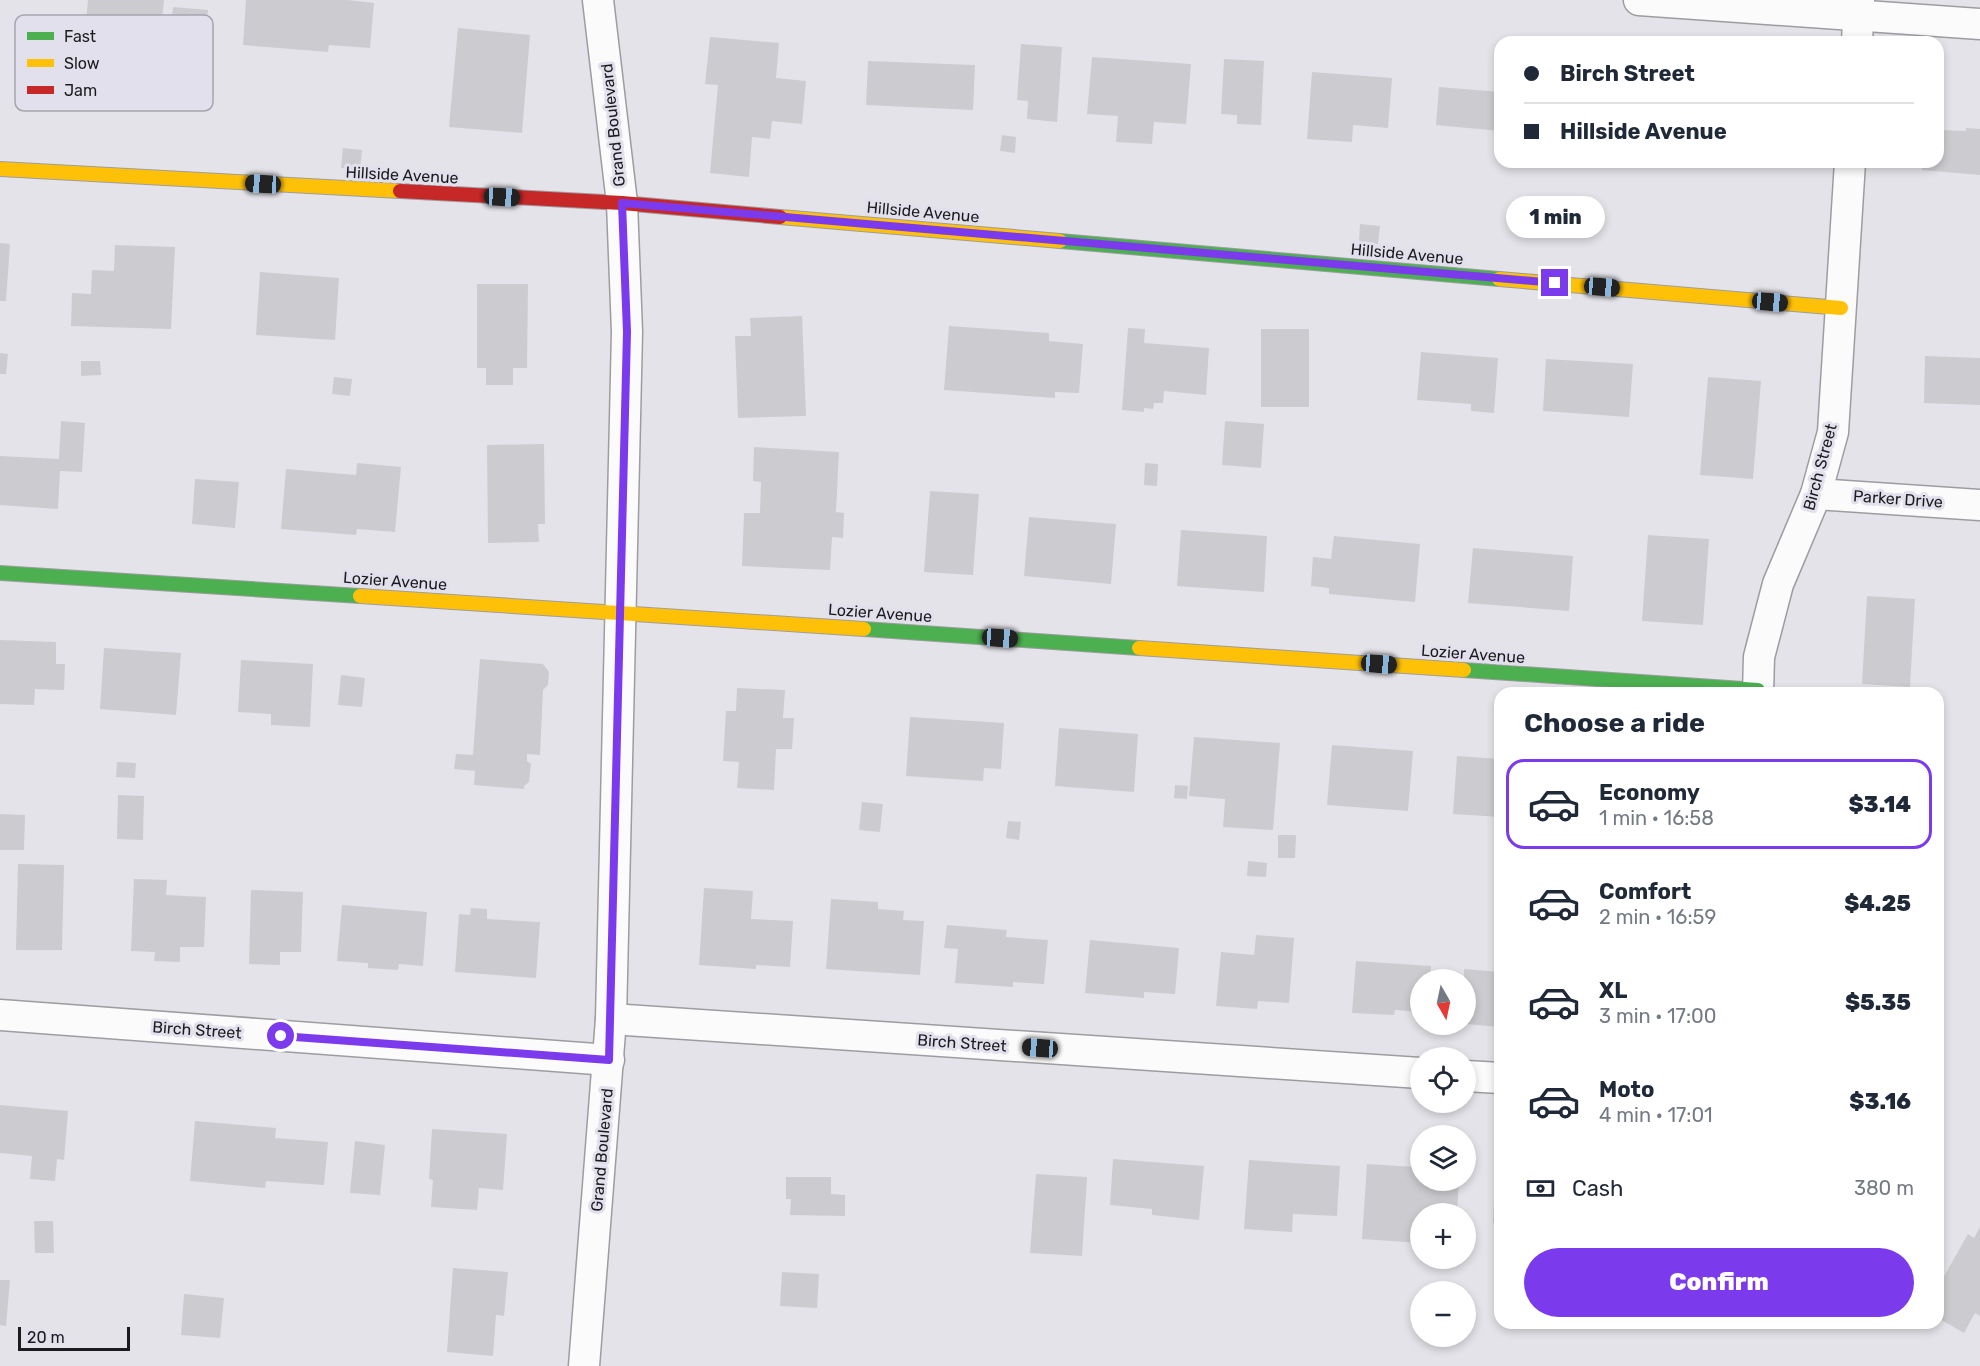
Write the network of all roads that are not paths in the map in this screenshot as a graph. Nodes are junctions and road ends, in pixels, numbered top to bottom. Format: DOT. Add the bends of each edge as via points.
graph roads {
  1 [pos="598,0"];
  2 [pos="1639,0"];
  3 [pos="1858,19"];
  4 [pos="1980,24"];
  5 [pos="1850,168"];
  6 [pos="0,170"];
  7 [pos="622,203"];
  8 [pos="1841,308"];
  9 [pos="1816,494"];
  10 [pos="1980,505"];
  11 [pos="0,573"];
  12 [pos="620,612"];
  13 [pos="1687,687"];
  14 [pos="1758,687"];
  15 [pos="0,1016"];
  16 [pos="611,1019"];
  17 [pos="609,1060"];
  18 [pos="1410,1072"];
  19 [pos="1476,1077"];
  20 [pos="1494,1078"];
  21 [pos="584,1366"];
  1 -- 7 [label="street, Grand Boulevard"];
  2 -- 3 [label="street"];
  3 -- 4 [label="street"];
  5 -- 8 [label="street, Birch Street"];
  6 -- 7 [label="street, Hillside Avenue"];
  7 -- 8 [label="street, Hillside Avenue"];
  7 -- 12 [label="street, Grand Boulevard" via="627,332"];
  8 -- 9 [label="street, Birch Street" via="1833,432"];
  9 -- 10 [label="street, Parker Drive"];
  9 -- 14 [label="street, Birch Street" via="1778,584 1759,657"];
  11 -- 12 [label="street, Lozier Avenue"];
  12 -- 13 [label="street, Lozier Avenue"];
  12 -- 16 [label="street, Grand Boulevard"];
  15 -- 17 [label="street, Birch Street"];
  16 -- 17 [label="street, Grand Boulevard"];
  16 -- 18 [label="street, Birch Street"];
  17 -- 21 [label="street, Grand Boulevard"];
  19 -- 20 [label="street"];
}
